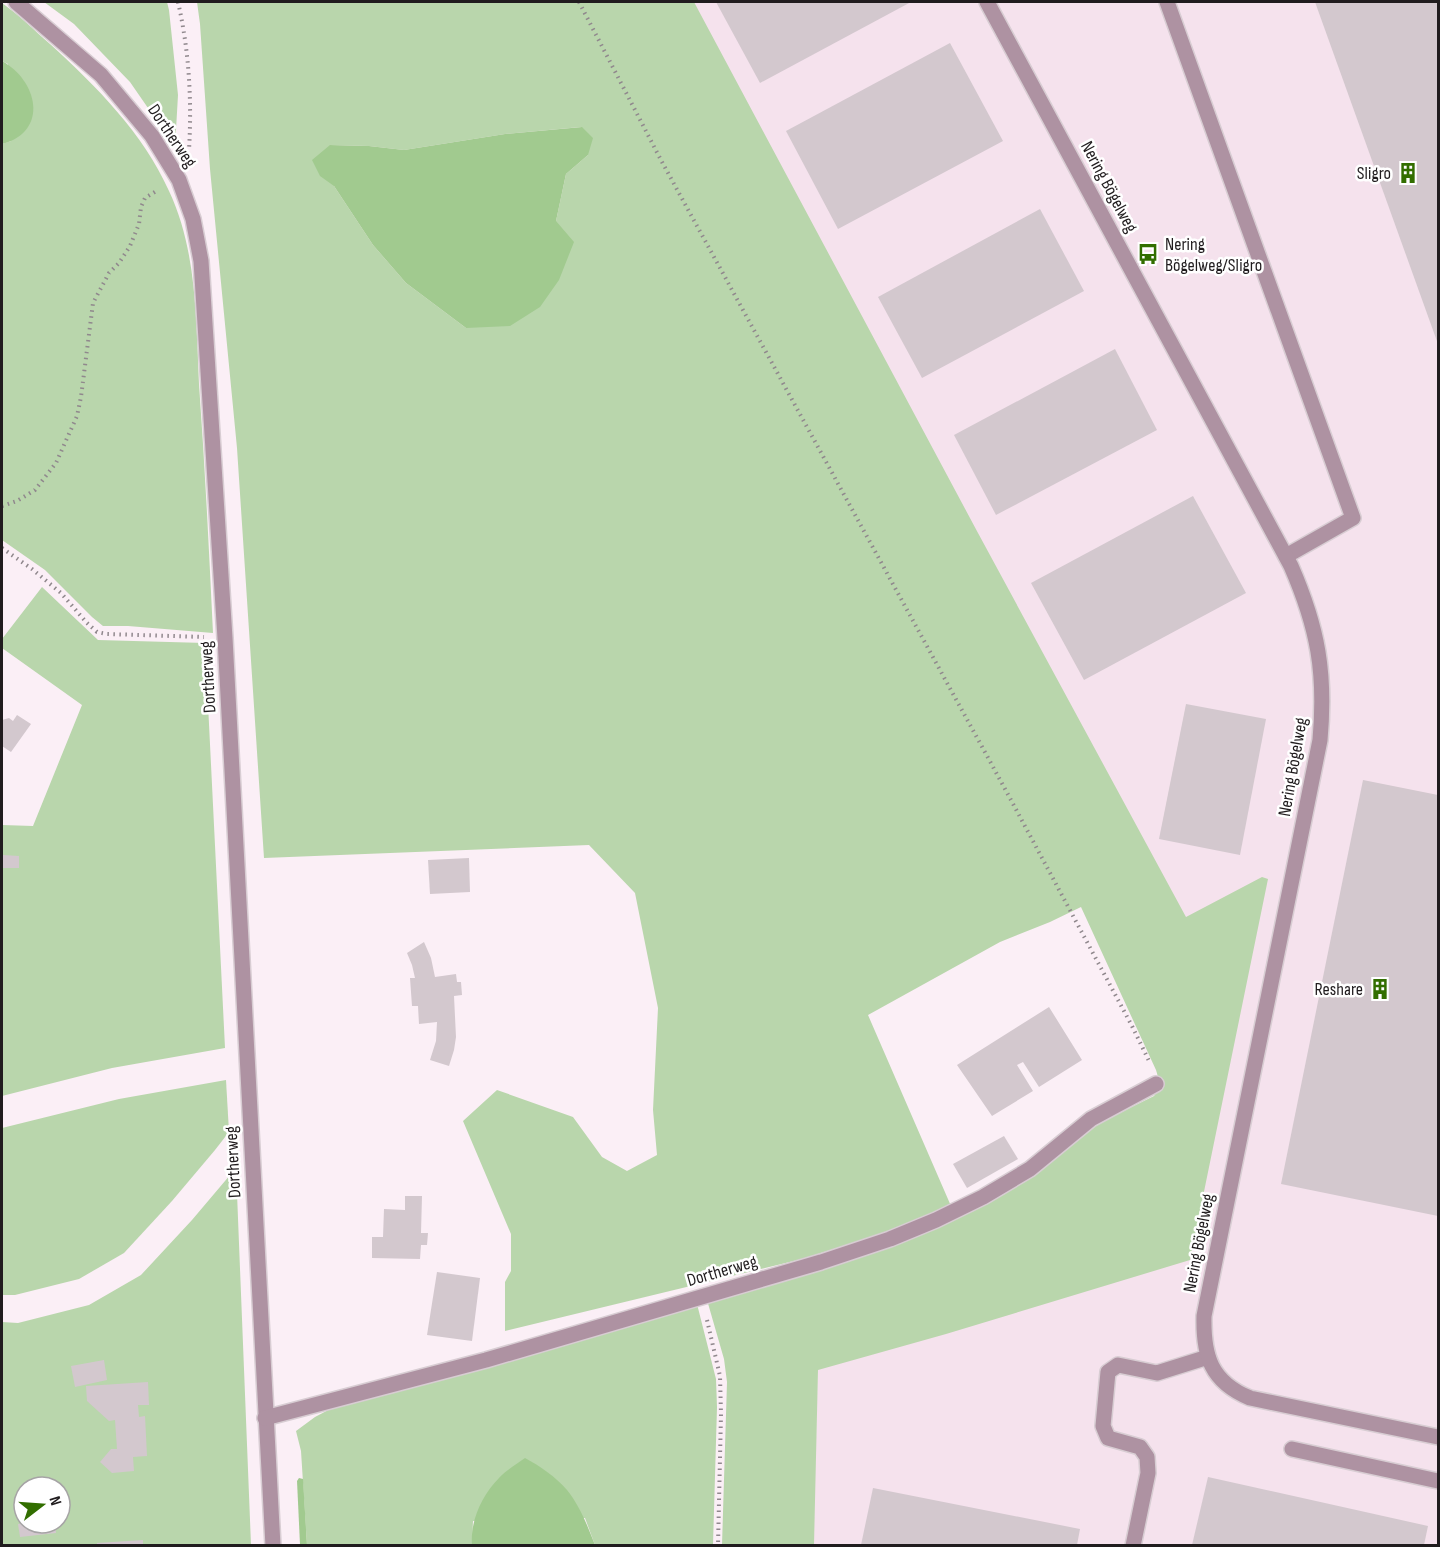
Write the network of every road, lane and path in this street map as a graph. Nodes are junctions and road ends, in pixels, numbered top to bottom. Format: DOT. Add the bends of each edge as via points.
graph roads {
  1 [pos="16,2"];
  2 [pos="178,2"];
  3 [pos="579,2"];
  4 [pos="987,2"];
  5 [pos="1167,2"];
  6 [pos="179,180"];
  7 [pos="2,506"];
  8 [pos="2,548"];
  9 [pos="1286,556"];
  10 [pos="225,638"];
  11 [pos="1156,1084"];
  12 [pos="702,1297"];
  13 [pos="1208,1357"];
  14 [pos="265,1418"];
  15 [pos="1438,1437"];
  16 [pos="1292,1449"];
  17 [pos="1438,1481"];
  18 [pos="273,1545"];
  19 [pos="718,1545"];
  20 [pos="1133,1545"];
  1 -- 6 [label="street, Dortherweg" via="101,75 152,136"];
  2 -- 6 [label="path" via="187,48 191,109 188,156"];
  3 -- 11 [label="path" via="662,162 1127,1016 1155,1073"];
  4 -- 9 [label="street, Nering Bögelweg"];
  5 -- 9 [label="street" via="1353,518"];
  6 -- 7 [label="path" via="146,198 130,246 93,303 77,416 56,463 34,490"];
  6 -- 10 [label="street, Dortherweg" via="193,219 201,261"];
  8 -- 10 [label="path" via="61,593 97,632"];
  9 -- 13 [label="street, Nering Bögelweg" via="1314,630 1322,688 1320,740 1204,1316"];
  10 -- 14 [label="street, Dortherweg"];
  11 -- 12 [label="street, Dortherweg" via="1091,1119 1030,1169 936,1220 821,1262"];
  12 -- 14 [label="street, Dortherweg" via="486,1360"];
  12 -- 19 [label="path" via="720,1376"];
  13 -- 15 [label="street, Nering Bögelweg" via="1227,1386 1250,1398"];
  13 -- 20 [label="street" via="1157,1373 1118,1365 1108,1372 1103,1426 1108,1438 1140,1447 1147,1456 1148,1473"];
  14 -- 18 [label="street, Dortherweg"];
  16 -- 17 [label="street"];
}
